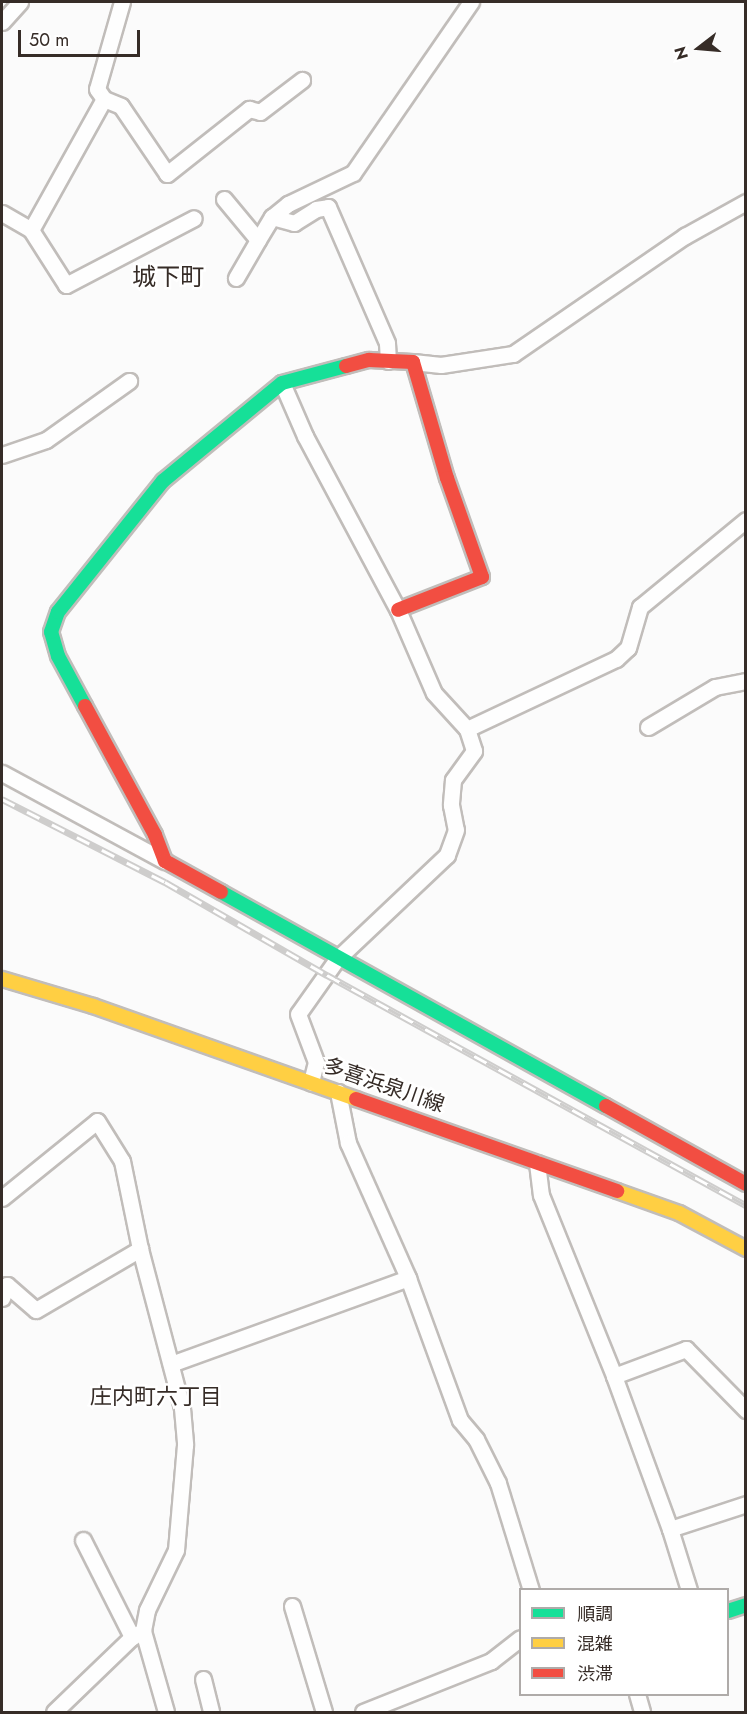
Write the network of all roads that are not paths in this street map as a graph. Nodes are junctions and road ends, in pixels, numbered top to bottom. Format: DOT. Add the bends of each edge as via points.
graph roads {
  1 [pos="20,2"];
  2 [pos="122,2"];
  3 [pos="471,2"];
  4 [pos="2,22"];
  5 [pos="302,80"];
  6 [pos="104,99"];
  7 [pos="224,199"];
  8 [pos="746,202"];
  9 [pos="2,213"];
  10 [pos="272,217"];
  11 [pos="194,218"];
  12 [pos="31,230"];
  13 [pos="258,240"];
  14 [pos="236,278"];
  15 [pos="388,361"];
  16 [pos="413,362"];
  17 [pos="129,381"];
  18 [pos="282,383"];
  19 [pos="2,455"];
  20 [pos="746,520"];
  21 [pos="398,610"];
  22 [pos="746,681"];
  23 [pos="648,727"];
  24 [pos="467,729"];
  25 [pos="2,773"];
  26 [pos="165,861"];
  27 [pos="337,959"];
  28 [pos="2,978"];
  29 [pos="311,1082"];
  30 [pos="338,1092"];
  31 [pos="537,1163"];
  32 [pos="746,1184"];
  33 [pos="2,1198"];
  34 [pos="140,1249"];
  35 [pos="746,1249"];
  36 [pos="408,1278"];
  37 [pos="2,1298"];
  38 [pos="171,1364"];
  39 [pos="614,1376"];
  40 [pos="746,1410"];
  41 [pos="746,1504"];
  42 [pos="670,1530"];
  43 [pos="83,1540"];
  44 [pos="530,1588"];
  45 [pos="688,1588"];
  46 [pos="746,1605"];
  47 [pos="292,1606"];
  48 [pos="729,1611"];
  49 [pos="138,1634"];
  50 [pos="519,1639"];
  51 [pos="203,1679"];
  52 [pos="637,1696"];
  53 [pos="54,1713"];
  54 [pos="166,1713"];
  55 [pos="211,1713"];
  56 [pos="324,1713"];
  57 [pos="363,1713"];
  58 [pos="642,1713"];
  1 -- 4 [label="street"];
  2 -- 6 [label="street" via="97,89"];
  3 -- 10 [label="street" via="352,173 288,204"];
  5 -- 6 [label="street" via="260,111 249,109 167,174 121,106"];
  6 -- 12 [label="street"];
  7 -- 13 [label="street"];
  8 -- 16 [label="street" via="685,236 513,354 441,365"];
  9 -- 12 [label="street"];
  10 -- 13 [label="street"];
  10 -- 15 [label="street" via="294,223 316,209 328,207 387,343"];
  11 -- 12 [label="street" via="66,285"];
  13 -- 14 [label="street"];
  15 -- 16 [label="street"];
  15 -- 18 [label="street" via="369,360"];
  16 -- 21 [label="street" via="447,478 482,577"];
  17 -- 19 [label="street" via="45,440"];
  18 -- 21 [label="street" via="305,436"];
  18 -- 26 [label="street" via="164,482 58,612 51,632 58,656 155,835"];
  20 -- 24 [label="street" via="640,607 628,648 616,659"];
  21 -- 24 [label="street" via="434,693"];
  22 -- 23 [label="street" via="715,687"];
  24 -- 27 [label="street" via="474,751 453,780 451,805 456,830 447,855"];
  25 -- 26 [label="street"];
  26 -- 27 [label="street"];
  27 -- 29 [label="street" via="298,1014 316,1062"];
  27 -- 32 [label="street"];
  28 -- 29 [label="street, 多喜浜泉川線"];
  29 -- 30 [label="street, 多喜浜泉川線"];
  30 -- 31 [label="street, 多喜浜泉川線"];
  30 -- 36 [label="street" via="348,1143"];
  31 -- 35 [label="street, 多喜浜泉川線" via="679,1213"];
  31 -- 39 [label="street" via="541,1195"];
  33 -- 34 [label="street" via="97,1121 122,1161"];
  34 -- 37 [label="street" via="36,1310 7,1285"];
  34 -- 38 [label="street"];
  36 -- 38 [label="street"];
  36 -- 44 [label="street" via="460,1420 476,1439 511,1515"];
  38 -- 49 [label="street" via="182,1407 185,1445 176,1550"];
  39 -- 40 [label="street" via="686,1349"];
  39 -- 42 [label="street"];
  41 -- 42 [label="street"];
  42 -- 45 [label="street"];
  43 -- 49 [label="street"];
  46 -- 48 [label="street"];
  47 -- 56 [label="street"];
  49 -- 53 [label="street"];
  49 -- 54 [label="street"];
  50 -- 57 [label="street" via="490,1661"];
  51 -- 55 [label="street"];
  52 -- 58 [label="street"];
}
